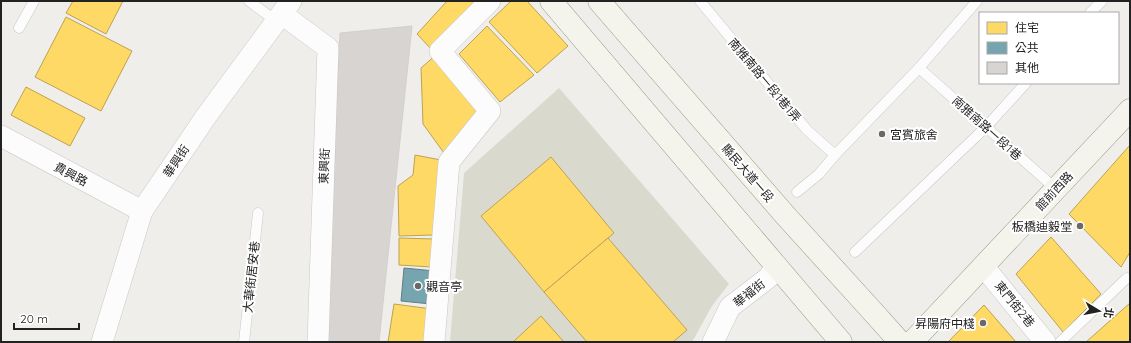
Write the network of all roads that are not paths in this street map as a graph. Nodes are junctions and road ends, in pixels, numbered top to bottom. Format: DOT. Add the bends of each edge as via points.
graph roads {
  1 [pos="34,1"];
  2 [pos="248,1"];
  3 [pos="490,1"];
  4 [pos="551,1"];
  5 [pos="599,1"];
  6 [pos="700,1"];
  7 [pos="977,1"];
  8 [pos="1102,1"];
  9 [pos="283,12"];
  10 [pos="1091,12"];
  11 [pos="19,28"];
  12 [pos="919,68"];
  13 [pos="1025,84"];
  14 [pos="1130,110"];
  15 [pos="986,127"];
  16 [pos="1,136"];
  17 [pos="836,155"];
  18 [pos="1056,189"];
  19 [pos="797,192"];
  20 [pos="142,211"];
  21 [pos="258,213"];
  22 [pos="855,252"];
  23 [pos="777,266"];
  24 [pos="984,266"];
  25 [pos="1127,278"];
  26 [pos="102,342"];
  27 [pos="244,342"];
  28 [pos="318,342"];
  29 [pos="434,342"];
  30 [pos="713,342"];
  31 [pos="841,342"];
  32 [pos="900,342"];
  33 [pos="912,342"];
  34 [pos="1045,342"];
  35 [pos="1060,342"];
  1 -- 11 [label="lane"];
  2 -- 9 [label="lane"];
  3 -- 29 [label="street" via="440,51 490,111 449,162"];
  4 -- 23 [label="main road"];
  5 -- 32 [label="main road, 縣民大道一段" via="784,215"];
  6 -- 17 [label="lane, 南雅南路一段1巷1弄" via="807,130"];
  7 -- 12 [label="lane"];
  8 -- 10 [label="lane"];
  9 -- 20 [label="street, 華興街" via="207,115"];
  9 -- 28 [label="street, 東興街" via="328,48"];
  12 -- 15 [label="lane, 南雅南路一段1巷"];
  12 -- 17 [label="lane"];
  13 -- 15 [label="lane"];
  14 -- 18 [label="main road, 館前西路"];
  15 -- 18 [label="lane, 南雅南路一段1巷"];
  15 -- 22 [label="lane"];
  16 -- 20 [label="street, 貴興路"];
  17 -- 19 [label="lane" via="819,174"];
  18 -- 24 [label="main road, 館前西路"];
  20 -- 26 [label="street, 華興街"];
  21 -- 27 [label="lane, 大華街居安巷"];
  23 -- 30 [label="street, 華福街" via="768,278 730,307"];
  23 -- 31 [label="main road"];
  24 -- 33 [label="main road, 館前西路"];
  24 -- 34 [label="street, 東門街2巷"];
  25 -- 35 [label="lane"];
}
